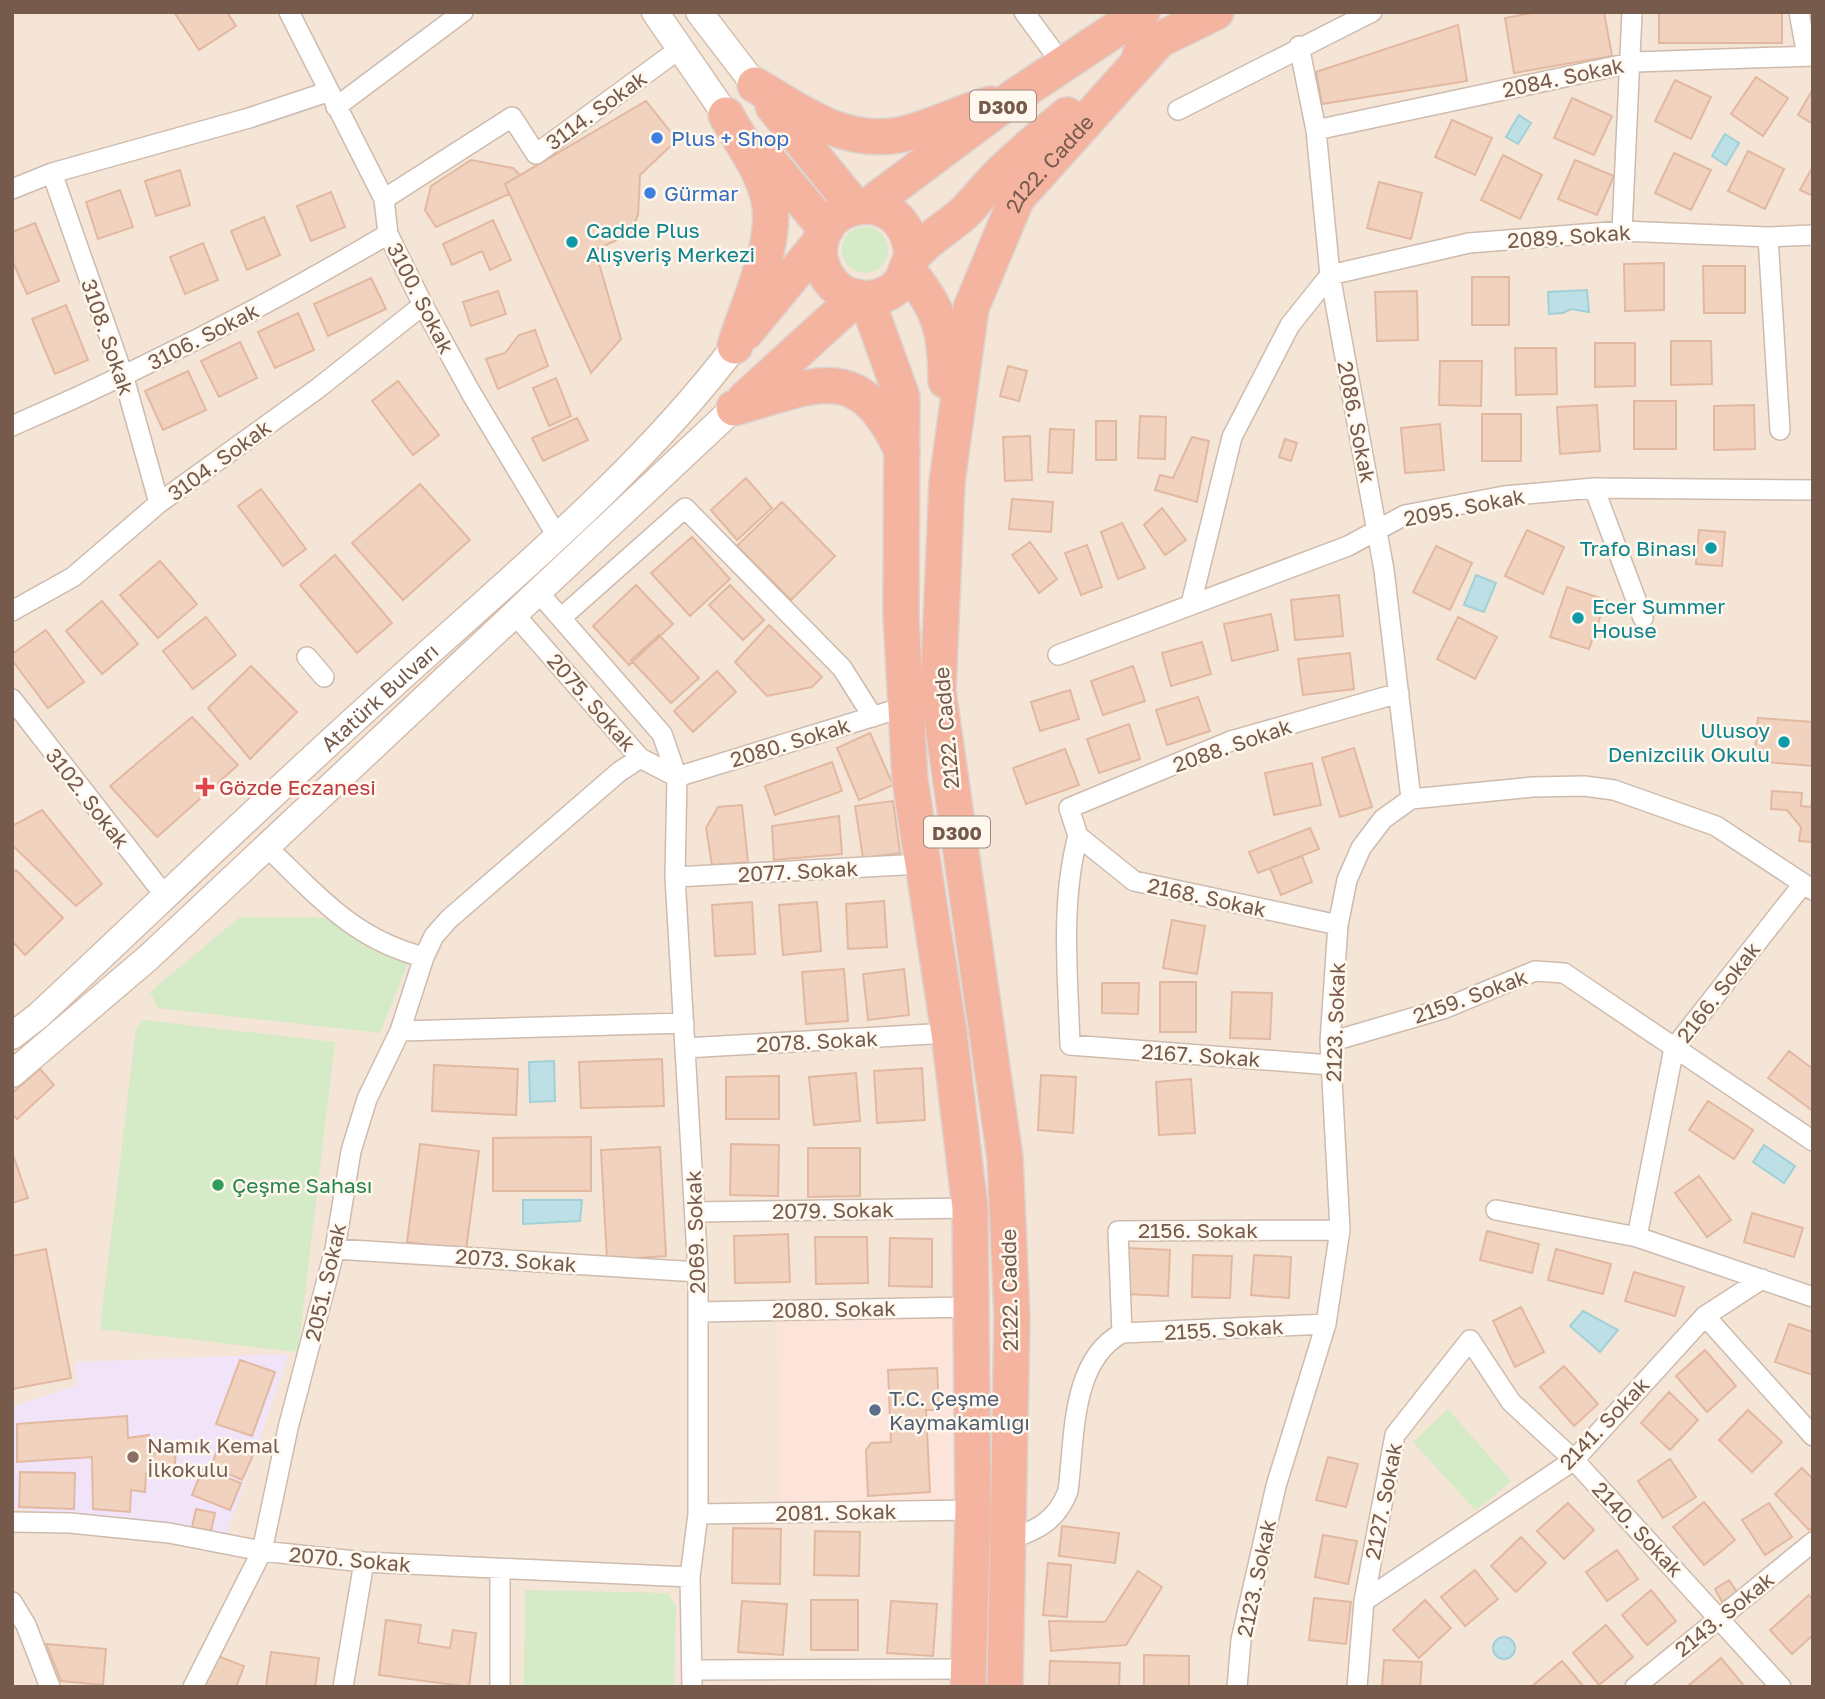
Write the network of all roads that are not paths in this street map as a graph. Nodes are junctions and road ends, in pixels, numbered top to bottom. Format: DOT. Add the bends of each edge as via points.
graph roads {
  1 [pos="289,12"];
  2 [pos="463,12"];
  3 [pos="655,12"];
  4 [pos="699,12"];
  5 [pos="1024,12"];
  6 [pos="1216,12"];
  7 [pos="1372,12"];
  8 [pos="1632,12"];
  9 [pos="1800,12"];
  10 [pos="1151,26"];
  11 [pos="1299,46"];
  12 [pos="678,50"];
  13 [pos="1810,56"];
  14 [pos="1631,63"];
  15 [pos="1063,65"];
  16 [pos="755,85"];
  17 [pos="1014,97"];
  18 [pos="332,99"];
  19 [pos="1178,110"];
  20 [pos="726,115"];
  21 [pos="1316,130"];
  22 [pos="52,173"];
  23 [pos="12,189"];
  24 [pos="384,198"];
  25 [pos="862,206"];
  26 [pos="1622,231"];
  27 [pos="388,234"];
  28 [pos="823,235"];
  29 [pos="1813,235"];
  30 [pos="1768,237"];
  31 [pos="910,263"];
  32 [pos="1329,275"];
  33 [pos="862,299"];
  34 [pos="423,305"];
  35 [pos="735,346"];
  36 [pos="124,378"];
  37 [pos="734,408"];
  38 [pos="12,426"];
  39 [pos="1780,430"];
  40 [pos="904,454"];
  41 [pos="947,482"];
  42 [pos="1594,488"];
  43 [pos="1813,490"];
  44 [pos="159,503"];
  45 [pos="1377,530"];
  46 [pos="557,536"];
  47 [pos="539,593"];
  48 [pos="1191,604"];
  49 [pos="12,611"];
  50 [pos="516,616"];
  51 [pos="561,618"];
  52 [pos="1643,618"];
  53 [pos="1058,654"];
  54 [pos="307,657"];
  55 [pos="324,677"];
  56 [pos="1399,693"];
  57 [pos="12,699"];
  58 [pos="888,712"];
  59 [pos="21,727"];
  60 [pos="640,758"];
  61 [pos="677,777"];
  62 [pos="1411,799"];
  63 [pos="1078,836"];
  64 [pos="267,847"];
  65 [pos="922,864"];
  66 [pos="674,877"];
  67 [pos="1808,887"];
  68 [pos="166,897"];
  69 [pos="1338,925"];
  70 [pos="424,957"];
  71 [pos="684,1023"];
  72 [pos="400,1031"];
  73 [pos="949,1033"];
  74 [pos="12,1036"];
  75 [pos="1330,1042"];
  76 [pos="685,1048"];
  77 [pos="1674,1048"];
  78 [pos="1331,1065"];
  79 [pos="12,1074"];
  80 [pos="1813,1140"];
  81 [pos="970,1208"];
  82 [pos="1496,1210"];
  83 [pos="695,1212"];
  84 [pos="1340,1230"];
  85 [pos="1637,1237"];
  86 [pos="335,1249"];
  87 [pos="698,1272"];
  88 [pos="1762,1279"];
  89 [pos="1813,1281"];
  90 [pos="1813,1297"];
  91 [pos="971,1307"];
  92 [pos="698,1312"];
  93 [pos="1705,1316"];
  94 [pos="1326,1324"];
  95 [pos="1122,1333"];
  96 [pos="1470,1340"];
  97 [pos="1813,1436"];
  98 [pos="1574,1460"];
  99 [pos="973,1510"];
  100 [pos="698,1514"];
  101 [pos="12,1522"];
  102 [pos="1006,1541"];
  103 [pos="1813,1542"];
  104 [pos="262,1551"];
  105 [pos="364,1562"];
  106 [pos="500,1569"];
  107 [pos="690,1577"];
  108 [pos="1364,1601"];
  109 [pos="12,1602"];
  110 [pos="1720,1618"];
  111 [pos="968,1678"];
  112 [pos="693,1679"];
  113 [pos="50,1687"];
  114 [pos="194,1687"];
  115 [pos="343,1687"];
  116 [pos="500,1687"];
  117 [pos="1004,1687"];
  118 [pos="1237,1687"];
  119 [pos="1356,1687"];
  120 [pos="1635,1687"];
  121 [pos="1781,1687"];
  1 -- 18 [label="street, 3100. Sokak"];
  2 -- 18 [label="street"];
  3 -- 12 [label="main road"];
  4 -- 16 [label="main road"];
  5 -- 15 [label="street"];
  6 -- 10 [label="highway, D300"];
  7 -- 11 [label="street"];
  8 -- 14 [label="street"];
  9 -- 13 [label="street"];
  10 -- 15 [label="highway, D300"];
  10 -- 31 [label="highway"];
  10 -- 41 [label="highway, 2122. Cadde / D300" via="1017,198 971,308"];
  11 -- 19 [label="street"];
  11 -- 21 [label="street, 2086. Sokak"];
  12 -- 20 [label="main road"];
  12 -- 24 [label="street, 3114. Sokak" via="536,154 512,117"];
  13 -- 14 [label="street, 2084. Sokak"];
  14 -- 21 [label="street, 2084. Sokak"];
  14 -- 26 [label="street"];
  15 -- 17 [label="highway, D300"];
  16 -- 17 [label="highway" via="822,126 850,135 896,135"];
  16 -- 25 [label="highway"];
  17 -- 25 [label="highway, D300"];
  18 -- 22 [label="street"];
  18 -- 24 [label="street, 3100. Sokak"];
  20 -- 28 [label="highway" via="765,156"];
  20 -- 35 [label="highway" via="768,193 772,215 767,247"];
  21 -- 32 [label="street, 2086. Sokak"];
  22 -- 23 [label="street"];
  22 -- 36 [label="street, 3108. Sokak"];
  24 -- 27 [label="street, 3100. Sokak"];
  25 -- 28 [label="highway, D300" via="833,219"];
  25 -- 31 [label="highway" via="896,216 908,234"];
  26 -- 30 [label="street, 2089. Sokak"];
  26 -- 32 [label="street, 2089. Sokak" via="1469,243"];
  27 -- 34 [label="street, 3100. Sokak"];
  27 -- 36 [label="street, 3106. Sokak" via="290,292"];
  28 -- 33 [label="highway" via="821,263 831,283"];
  28 -- 35 [label="highway, D300"];
  29 -- 30 [label="street, 2089. Sokak"];
  30 -- 39 [label="street"];
  31 -- 33 [label="highway" via="900,284 887,293"];
  31 -- 41 [label="highway" via="940,319 946,351"];
  32 -- 45 [label="street, 2086. Sokak"];
  32 -- 48 [label="street" via="1290,325 1232,437"];
  33 -- 37 [label="highway"];
  33 -- 40 [label="highway, 2122. Cadde / D300" via="902,397"];
  34 -- 44 [label="street, 3104. Sokak" via="317,389"];
  34 -- 46 [label="street, 3100. Sokak"];
  35 -- 46 [label="main road, Atatürk Bulvarı / D300" via="681,412"];
  36 -- 38 [label="street, 3106. Sokak"];
  36 -- 44 [label="street, 3108. Sokak"];
  37 -- 40 [label="highway" via="808,385 844,388 878,410"];
  37 -- 47 [label="main road, Atatürk Bulvarı"];
  40 -- 58 [label="highway, 2122. Cadde / D300" via="901,616"];
  41 -- 102 [label="highway, 2122. Cadde / D300" via="938,691 1005,1158 1012,1317"];
  42 -- 43 [label="street, 2095. Sokak"];
  42 -- 45 [label="street, 2095. Sokak" via="1504,496 1405,514"];
  42 -- 52 [label="street"];
  44 -- 49 [label="street, 3104. Sokak" via="73,577"];
  45 -- 48 [label="street, 2095. Sokak" via="1348,546"];
  45 -- 56 [label="street, 2086. Sokak"];
  46 -- 68 [label="main road, Atatürk Bulvarı / D300"];
  47 -- 50 [label="main road, Atatürk Bulvarı"];
  47 -- 51 [label="street"];
  48 -- 53 [label="street, 2095. Sokak"];
  50 -- 60 [label="street, 2075. Sokak"];
  50 -- 64 [label="main road, Atatürk Bulvarı"];
  51 -- 58 [label="street" via="685,508"];
  51 -- 61 [label="street" via="662,734"];
  54 -- 55 [label="street"];
  56 -- 62 [label="street, 2086. Sokak"];
  56 -- 63 [label="street, 2088. Sokak" via="1231,741 1069,808"];
  57 -- 59 [label="street, 3102. Sokak"];
  58 -- 61 [label="street, 2080. Sokak"];
  58 -- 65 [label="highway, 2122. Cadde / D300"];
  59 -- 68 [label="street, 3102. Sokak"];
  60 -- 61 [label="street, 2075. Sokak"];
  60 -- 70 [label="street, 2051. Sokak" via="449,919"];
  61 -- 66 [label="street, 2069. Sokak"];
  62 -- 67 [label="street" via="1533,787 1614,790 1716,826"];
  62 -- 69 [label="street, 2123. Sokak" via="1383,819 1361,848 1347,880"];
  63 -- 69 [label="street, 2168. Sokak" via="1134,881"];
  63 -- 78 [label="street, 2167. Sokak" via="1071,863 1070,1045"];
  64 -- 70 [label="street" via="355,928 385,945"];
  64 -- 79 [label="main road, Atatürk Bulvarı" via="149,957"];
  65 -- 66 [label="street, 2077. Sokak"];
  65 -- 73 [label="highway, 2122. Cadde / D300"];
  66 -- 71 [label="street, 2069. Sokak"];
  67 -- 77 [label="street, 2166. Sokak"];
  68 -- 74 [label="main road, Atatürk Bulvarı / D300"];
  69 -- 75 [label="street, 2123. Sokak"];
  70 -- 72 [label="street, 2051. Sokak"];
  71 -- 72 [label="street"];
  71 -- 76 [label="street, 2069. Sokak"];
  72 -- 86 [label="street, 2051. Sokak" via="367,1099 351,1151"];
  73 -- 76 [label="street, 2078. Sokak"];
  73 -- 81 [label="highway, 2122. Cadde / D300"];
  75 -- 77 [label="street, 2159. Sokak" via="1443,1009 1535,971 1564,974"];
  75 -- 78 [label="street, 2123. Sokak"];
  76 -- 83 [label="street, 2069. Sokak"];
  77 -- 80 [label="street, 2159. Sokak"];
  77 -- 85 [label="street, 2166. Sokak"];
  78 -- 84 [label="street, 2123. Sokak"];
  81 -- 83 [label="street, 2079. Sokak"];
  81 -- 91 [label="highway, 2122. Cadde / D300"];
  82 -- 85 [label="street"];
  83 -- 87 [label="street, 2069. Sokak"];
  84 -- 94 [label="street, 2123. Sokak"];
  84 -- 95 [label="street, 2156. Sokak" via="1118,1231"];
  85 -- 88 [label="street"];
  86 -- 87 [label="street, 2073. Sokak"];
  86 -- 104 [label="street, 2051. Sokak" via="288,1428"];
  87 -- 92 [label="street, 2069. Sokak"];
  88 -- 89 [label="street"];
  88 -- 90 [label="street"];
  88 -- 93 [label="street, 2141. Sokak"];
  91 -- 92 [label="street, 2080. Sokak"];
  91 -- 99 [label="highway, 2122. Cadde / D300"];
  92 -- 100 [label="street, 2069. Sokak"];
  93 -- 97 [label="street"];
  93 -- 98 [label="street, 2141. Sokak"];
  94 -- 95 [label="street, 2155. Sokak"];
  94 -- 118 [label="street, 2123. Sokak" via="1276,1486 1241,1640"];
  95 -- 102 [label="street" via="1096,1353 1085,1375 1063,1505 1041,1529"];
  96 -- 98 [label="street, 2140. Sokak" via="1511,1402"];
  96 -- 108 [label="street, 2127. Sokak" via="1395,1435"];
  98 -- 108 [label="street, 2141. Sokak"];
  98 -- 110 [label="street, 2140. Sokak"];
  99 -- 100 [label="street, 2081. Sokak"];
  99 -- 111 [label="highway, 2122. Cadde / D300"];
  100 -- 107 [label="street, 2069. Sokak"];
  101 -- 104 [label="street, 2070. Sokak" via="169,1533"];
  102 -- 117 [label="highway, 2122. Cadde / D300"];
  103 -- 110 [label="street, 2143. Sokak"];
  104 -- 105 [label="street, 2070. Sokak"];
  104 -- 114 [label="street, 2051. Sokak"];
  105 -- 106 [label="street, 2070. Sokak"];
  105 -- 115 [label="street"];
  106 -- 107 [label="street, 2070. Sokak"];
  106 -- 116 [label="street"];
  107 -- 112 [label="street, 2069. Sokak"];
  108 -- 119 [label="street, 2127. Sokak"];
  109 -- 113 [label="street"];
  110 -- 120 [label="street, 2143. Sokak"];
  110 -- 121 [label="street, 2140. Sokak"];
  111 -- 112 [label="street"];
}
